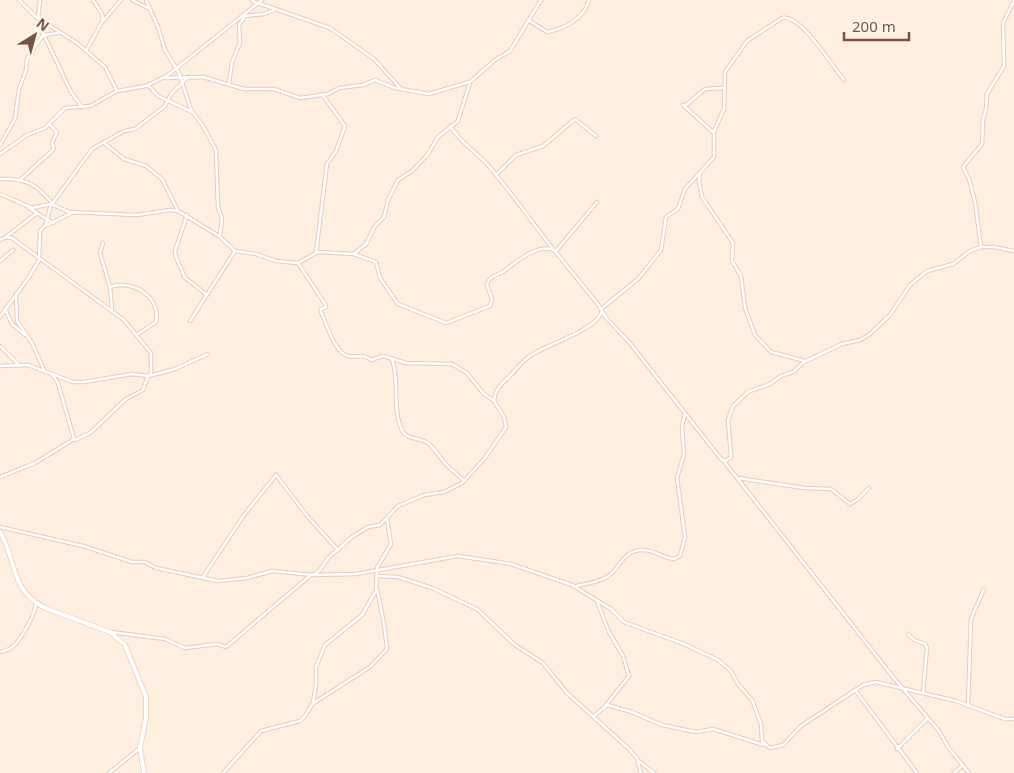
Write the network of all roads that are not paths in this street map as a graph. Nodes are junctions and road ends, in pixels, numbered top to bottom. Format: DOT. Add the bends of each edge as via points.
graph roads {
  1 [pos="19,0"];
  2 [pos="40,0"];
  3 [pos="93,0"];
  4 [pos="121,0"];
  5 [pos="132,0"];
  6 [pos="146,0"];
  7 [pos="252,0"];
  8 [pos="262,0"];
  9 [pos="541,0"];
  10 [pos="588,0"];
  11 [pos="1014,1"];
  12 [pos="257,4"];
  13 [pos="148,8"];
  14 [pos="274,10"];
  15 [pos="243,17"];
  16 [pos="38,19"];
  17 [pos="42,20"];
  18 [pos="528,20"];
  19 [pos="103,22"];
  20 [pos="58,33"];
  21 [pos="43,35"];
  22 [pos="86,51"];
  23 [pos="177,69"];
  24 [pos="189,76"];
  25 [pos="180,77"];
  26 [pos="164,78"];
  27 [pos="844,80"];
  28 [pos="182,82"];
  29 [pos="470,82"];
  30 [pos="229,83"];
  31 [pos="148,85"];
  32 [pos="723,88"];
  33 [pos="402,90"];
  34 [pos="117,91"];
  35 [pos="322,94"];
  36 [pos="168,101"];
  37 [pos="82,107"];
  38 [pos="193,112"];
  39 [pos="49,124"];
  40 [pos="450,126"];
  41 [pos="714,133"];
  42 [pos="596,136"];
  43 [pos="104,143"];
  44 [pos="0,145"];
  45 [pos="0,154"];
  46 [pos="700,171"];
  47 [pos="496,176"];
  48 [pos="0,178"];
  49 [pos="20,180"];
  50 [pos="0,194"];
  51 [pos="597,202"];
  52 [pos="52,204"];
  53 [pos="24,205"];
  54 [pos="178,210"];
  55 [pos="74,212"];
  56 [pos="37,213"];
  57 [pos="187,214"];
  58 [pos="46,219"];
  59 [pos="53,223"];
  60 [pos="44,226"];
  61 [pos="220,236"];
  62 [pos="2,238"];
  63 [pos="103,243"];
  64 [pos="981,247"];
  65 [pos="13,250"];
  66 [pos="235,251"];
  67 [pos="555,251"];
  68 [pos="1014,251"];
  69 [pos="316,253"];
  70 [pos="354,254"];
  71 [pos="40,258"];
  72 [pos="0,261"];
  73 [pos="298,264"];
  74 [pos="110,287"];
  75 [pos="16,294"];
  76 [pos="208,295"];
  77 [pos="5,309"];
  78 [pos="112,309"];
  79 [pos="601,309"];
  80 [pos="0,317"];
  81 [pos="190,321"];
  82 [pos="138,334"];
  83 [pos="26,336"];
  84 [pos="0,346"];
  85 [pos="208,354"];
  86 [pos="392,359"];
  87 [pos="806,362"];
  88 [pos="0,366"];
  89 [pos="20,366"];
  90 [pos="44,370"];
  91 [pos="52,373"];
  92 [pos="150,376"];
  93 [pos="494,401"];
  94 [pos="686,413"];
  95 [pos="73,441"];
  96 [pos="722,459"];
  97 [pos="0,477"];
  98 [pos="737,477"];
  99 [pos="464,481"];
  100 [pos="869,488"];
  101 [pos="388,517"];
  102 [pos="0,527"];
  103 [pos="0,532"];
  104 [pos="338,550"];
  105 [pos="313,574"];
  106 [pos="376,574"];
  107 [pos="203,576"];
  108 [pos="575,587"];
  109 [pos="376,588"];
  110 [pos="984,589"];
  111 [pos="597,600"];
  112 [pos="36,602"];
  113 [pos="110,632"];
  114 [pos="908,634"];
  115 [pos="0,652"];
  116 [pos="902,687"];
  117 [pos="855,690"];
  118 [pos="923,693"];
  119 [pos="312,704"];
  120 [pos="605,706"];
  121 [pos="968,706"];
  122 [pos="594,716"];
  123 [pos="928,719"];
  124 [pos="1014,719"];
  125 [pos="765,745"];
  126 [pos="140,748"];
  127 [pos="897,749"];
  128 [pos="638,760"];
  129 [pos="963,765"];
  130 [pos="109,773"];
  131 [pos="144,773"];
  132 [pos="223,773"];
  133 [pos="641,773"];
  134 [pos="654,773"];
  135 [pos="916,773"];
  136 [pos="954,773"];
  137 [pos="969,773"];
  1 -- 16 [label="street"];
  2 -- 16 [label="street"];
  3 -- 22 [label="street" via="103,20"];
  4 -- 19 [label="street"];
  5 -- 13 [label="street"];
  6 -- 13 [label="street"];
  7 -- 12 [label="street"];
  8 -- 12 [label="street"];
  9 -- 18 [label="street"];
  10 -- 18 [label="street" via="567,27 547,32"];
  11 -- 64 [label="street" via="1003,23 1004,66 987,94 982,144 963,167 975,202"];
  12 -- 14 [label="street"];
  12 -- 15 [label="street"];
  13 -- 23 [label="street" via="165,50"];
  14 -- 15 [label="street"];
  14 -- 33 [label="street" via="336,32 374,59"];
  15 -- 23 [label="street"];
  15 -- 30 [label="street" via="239,25 240,44 232,62"];
  16 -- 17 [label="street"];
  17 -- 20 [label="street"];
  17 -- 21 [label="street"];
  18 -- 29 [label="street" via="509,52"];
  20 -- 21 [label="street"];
  20 -- 22 [label="street"];
  21 -- 37 [label="street" via="71,92"];
  21 -- 44 [label="street" via="28,57 18,89 15,119"];
  22 -- 34 [label="street" via="107,70"];
  23 -- 25 [label="street"];
  23 -- 26 [label="street"];
  24 -- 25 [label="street"];
  24 -- 28 [label="street"];
  24 -- 30 [label="street"];
  25 -- 26 [label="street"];
  25 -- 28 [label="street"];
  26 -- 31 [label="street"];
  27 -- 32 [label="street" via="810,33 784,17 743,45 727,69"];
  28 -- 36 [label="street"];
  28 -- 38 [label="street"];
  29 -- 33 [label="street" via="433,94"];
  29 -- 40 [label="street" via="460,118"];
  30 -- 35 [label="street" via="246,89 274,89 297,98"];
  31 -- 34 [label="street"];
  31 -- 36 [label="street"];
  32 -- 41 [label="street" via="723,112"];
  32 -- 41 [label="street" via="707,88 684,105"];
  33 -- 35 [label="street" via="375,80"];
  34 -- 37 [label="street"];
  35 -- 69 [label="street" via="345,126 326,167"];
  36 -- 38 [label="street"];
  36 -- 43 [label="street" via="135,129 124,131"];
  37 -- 39 [label="street" via="65,108"];
  38 -- 61 [label="street" via="216,152 218,207 222,219"];
  39 -- 45 [label="street"];
  39 -- 49 [label="street" via="57,132 52,143 54,149"];
  40 -- 47 [label="street"];
  40 -- 70 [label="street" via="415,168 398,180 384,217 366,244"];
  41 -- 46 [label="street" via="714,155"];
  42 -- 47 [label="street" via="575,119 543,146 516,155"];
  43 -- 52 [label="street" via="89,152"];
  43 -- 54 [label="street" via="124,159 146,166 162,179"];
  46 -- 79 [label="street" via="683,192 678,209 666,217 660,252 638,279"];
  46 -- 87 [label="street" via="702,197 733,243 732,258 741,276 745,308 754,334 771,352"];
  47 -- 67 [label="street"];
  48 -- 49 [label="street"];
  49 -- 52 [label="street" via="38,186"];
  50 -- 53 [label="street"];
  51 -- 67 [label="street"];
  52 -- 53 [label="street" via="35,208"];
  52 -- 55 [label="street"];
  52 -- 58 [label="street"];
  53 -- 56 [label="street"];
  54 -- 55 [label="street" via="137,215"];
  54 -- 57 [label="street"];
  55 -- 59 [label="street"];
  56 -- 58 [label="street"];
  56 -- 62 [label="street"];
  57 -- 61 [label="street"];
  57 -- 76 [label="street" via="175,254 184,276"];
  58 -- 59 [label="street"];
  58 -- 60 [label="street"];
  59 -- 60 [label="street"];
  60 -- 71 [label="street" via="40,232"];
  61 -- 66 [label="street"];
  62 -- 71 [label="street" via="12,238"];
  63 -- 74 [label="street" via="100,253"];
  64 -- 68 [label="street"];
  64 -- 87 [label="street" via="953,264 927,271 917,278 890,315 870,334"];
  65 -- 72 [label="street"];
  66 -- 73 [label="street"];
  66 -- 76 [label="street"];
  67 -- 70 [label="street" via="545,248 537,251 491,277 487,285 492,299 490,306 446,323 400,306 380,278 376,262"];
  67 -- 79 [label="street"];
  69 -- 70 [label="street"];
  69 -- 73 [label="street"];
  71 -- 75 [label="street"];
  71 -- 78 [label="street"];
  73 -- 86 [label="street" via="324,302 326,307 321,312 341,352 350,356 363,355 372,360 382,356"];
  74 -- 78 [label="street"];
  74 -- 82 [label="street" via="122,284 153,299 157,310 156,322"];
  75 -- 77 [label="street"];
  75 -- 83 [label="street" via="16,319"];
  76 -- 81 [label="street"];
  77 -- 80 [label="street"];
  77 -- 83 [label="street" via="12,324"];
  78 -- 82 [label="street"];
  79 -- 93 [label="street" via="600,317 588,327 530,356 499,385"];
  79 -- 94 [label="street"];
  82 -- 92 [label="street" via="151,353"];
  83 -- 90 [label="street"];
  84 -- 89 [label="street"];
  85 -- 92 [label="street"];
  86 -- 93 [label="street" via="406,363 446,362 458,366 482,393"];
  86 -- 99 [label="street" via="402,431 410,438 428,442"];
  87 -- 96 [label="street" via="770,384 750,391 737,402 727,424 731,457 727,461"];
  88 -- 89 [label="street"];
  89 -- 90 [label="street"];
  90 -- 91 [label="street"];
  91 -- 92 [label="street" via="78,382 132,374"];
  91 -- 95 [label="street" via="74,432"];
  92 -- 95 [label="street" via="142,390 126,399 90,434"];
  93 -- 99 [label="street" via="506,427"];
  94 -- 96 [label="street"];
  94 -- 108 [label="street" via="682,427 684,454 677,478 685,537 681,554 674,559 645,550 630,553 623,556 607,577"];
  95 -- 97 [label="street"];
  96 -- 98 [label="street"];
  98 -- 100 [label="street" via="752,482 831,489 850,504"];
  98 -- 116 [label="street"];
  99 -- 101 [label="street" via="447,491 424,495 398,506"];
  101 -- 104 [label="street" via="378,526 352,537"];
  101 -- 106 [label="street" via="386,524 391,544 377,566"];
  102 -- 107 [label="street" via="83,546 132,562 145,562 156,568"];
  103 -- 112 [label="street" via="14,575"];
  104 -- 105 [label="street"];
  104 -- 107 [label="street" via="276,475 244,515"];
  105 -- 106 [label="street"];
  105 -- 107 [label="street" via="272,571 223,580"];
  105 -- 113 [label="street" via="226,647 217,644 185,648 165,639"];
  106 -- 108 [label="street" via="463,556 519,566"];
  106 -- 109 [label="street"];
  106 -- 122 [label="street" via="432,588 477,609 506,638 543,663 564,689"];
  108 -- 111 [label="street"];
  109 -- 119 [label="street" via="362,615 325,645 316,667"];
  109 -- 119 [label="street" via="387,631 386,650 370,667"];
  110 -- 121 [label="street" via="971,619"];
  111 -- 120 [label="street" via="629,676"];
  111 -- 125 [label="street" via="624,622 684,644 728,668 752,700"];
  112 -- 113 [label="street"];
  112 -- 115 [label="street" via="34,615 16,642"];
  113 -- 126 [label="street" via="125,644 146,697"];
  114 -- 118 [label="street" via="927,648"];
  116 -- 117 [label="street" via="876,682"];
  116 -- 118 [label="street"];
  116 -- 123 [label="street"];
  117 -- 125 [label="street" via="801,726 780,747"];
  117 -- 127 [label="street"];
  118 -- 121 [label="street"];
  119 -- 132 [label="street" via="302,720 260,732"];
  120 -- 122 [label="street"];
  120 -- 125 [label="street" via="632,712 662,725 696,732 714,729"];
  121 -- 124 [label="street"];
  122 -- 128 [label="street"];
  123 -- 127 [label="street"];
  123 -- 129 [label="street"];
  126 -- 130 [label="street"];
  126 -- 131 [label="street"];
  127 -- 135 [label="street"];
  128 -- 133 [label="street"];
  128 -- 134 [label="street"];
  129 -- 136 [label="street"];
  129 -- 137 [label="street"];
}
